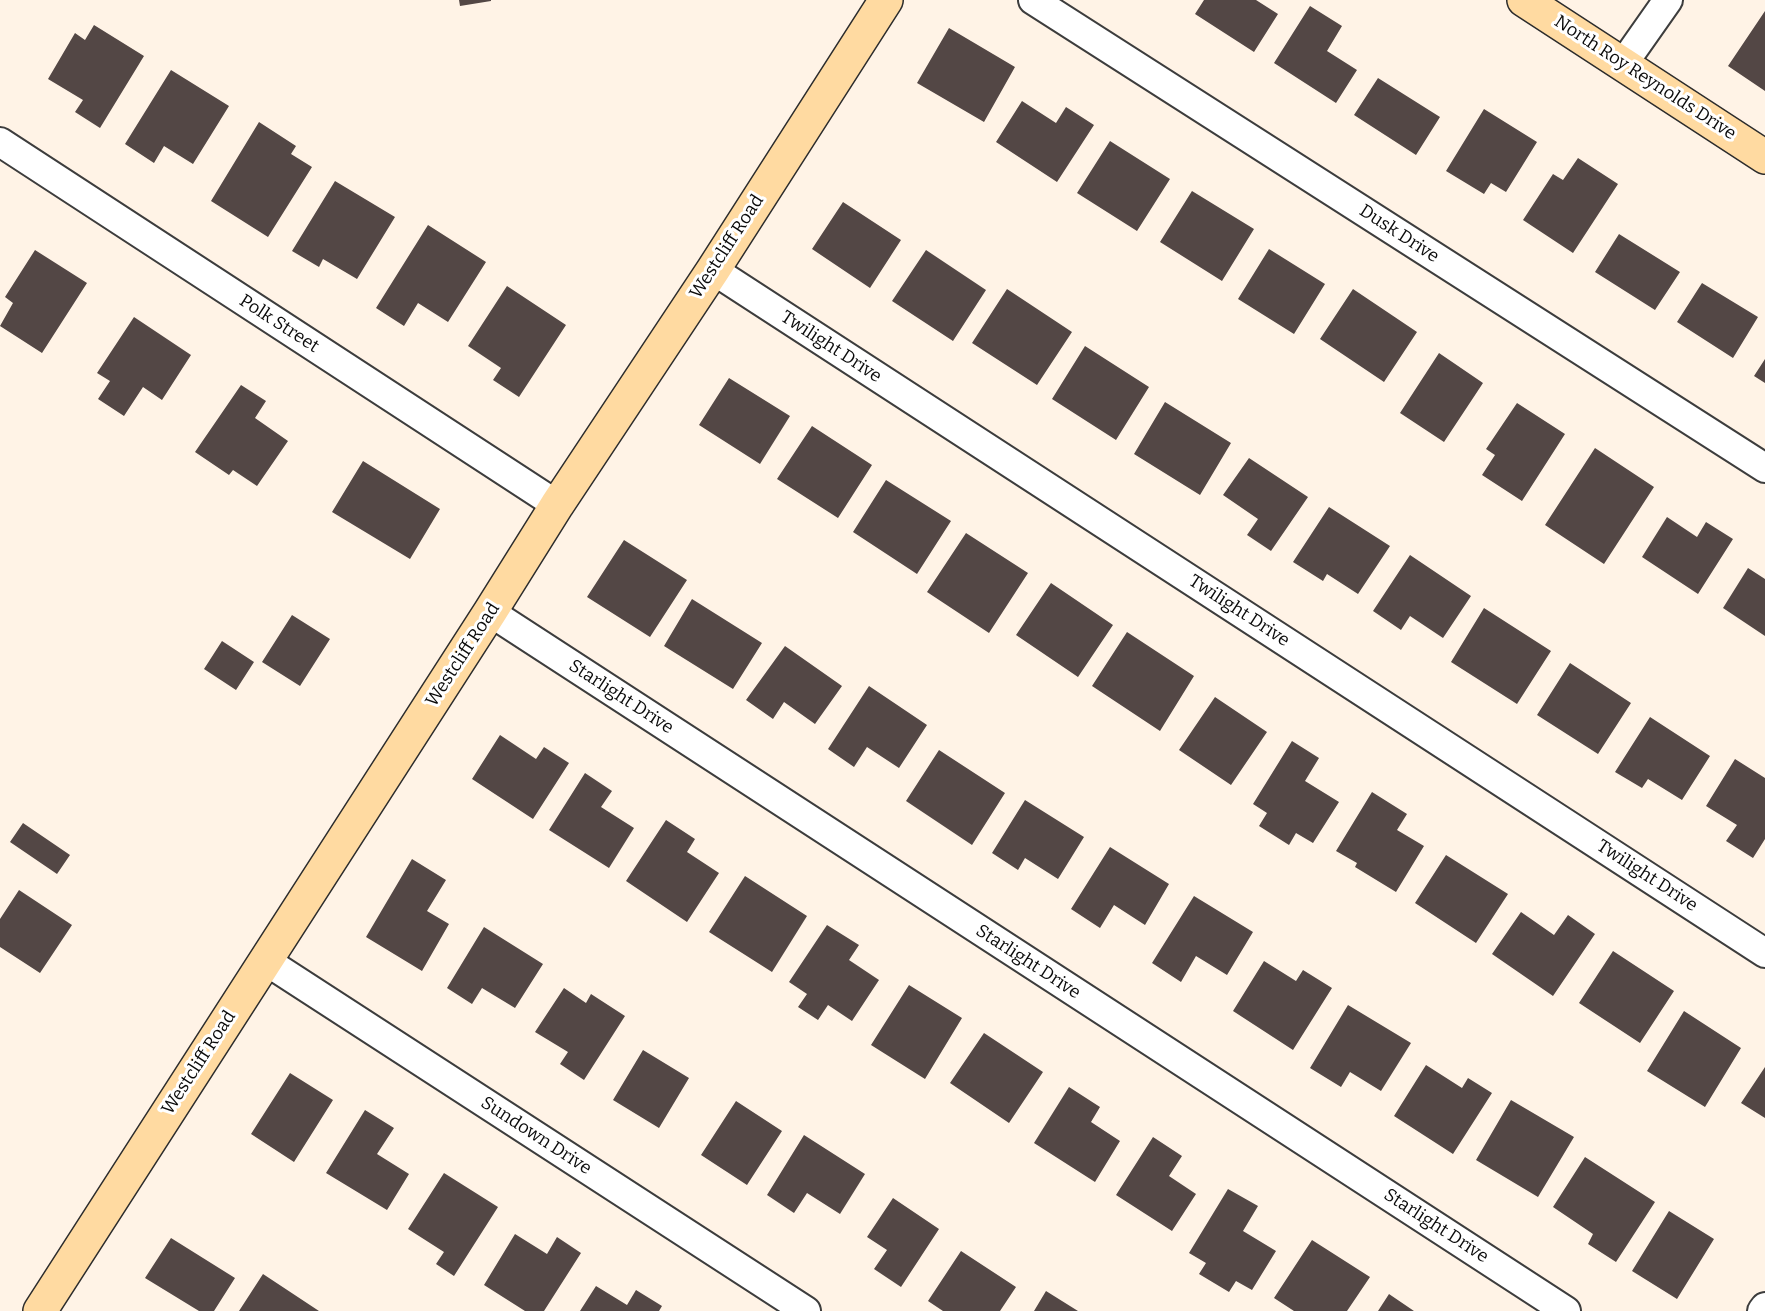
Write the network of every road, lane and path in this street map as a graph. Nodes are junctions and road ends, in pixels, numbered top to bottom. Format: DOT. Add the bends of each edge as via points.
graph roads {
  1 [pos="886,0"];
  2 [pos="1034,0"];
  3 [pos="1524,0"];
  4 [pos="1668,0"];
  5 [pos="1623,64"];
  6 [pos="0,142"];
  7 [pos="1765,157"];
  8 [pos="713,270"];
  9 [pos="1765,468"];
  10 [pos="557,505"];
  11 [pos="490,612"];
  12 [pos="1765,953"];
  13 [pos="266,961"];
  14 [pos="1765,1307"];
  15 [pos="46,1309"];
  16 [pos="806,1311"];
  17 [pos="1566,1311"];
  18 [pos="1762,1311"];
  1 -- 8 [label="street, Westcliff Road"];
  2 -- 9 [label="street, Dusk Drive"];
  3 -- 5 [label="street, North Roy Reynolds Drive"];
  4 -- 5 [label="street"];
  5 -- 7 [label="street, North Roy Reynolds Drive"];
  6 -- 10 [label="street, Polk Street"];
  8 -- 10 [label="street, Westcliff Road"];
  8 -- 12 [label="street, Twilight Drive"];
  10 -- 11 [label="street, Westcliff Road"];
  11 -- 13 [label="street, Westcliff Road"];
  11 -- 17 [label="street, Starlight Drive"];
  13 -- 15 [label="street, Westcliff Road"];
  13 -- 16 [label="street, Sundown Drive"];
  14 -- 18 [label="street"];
}
